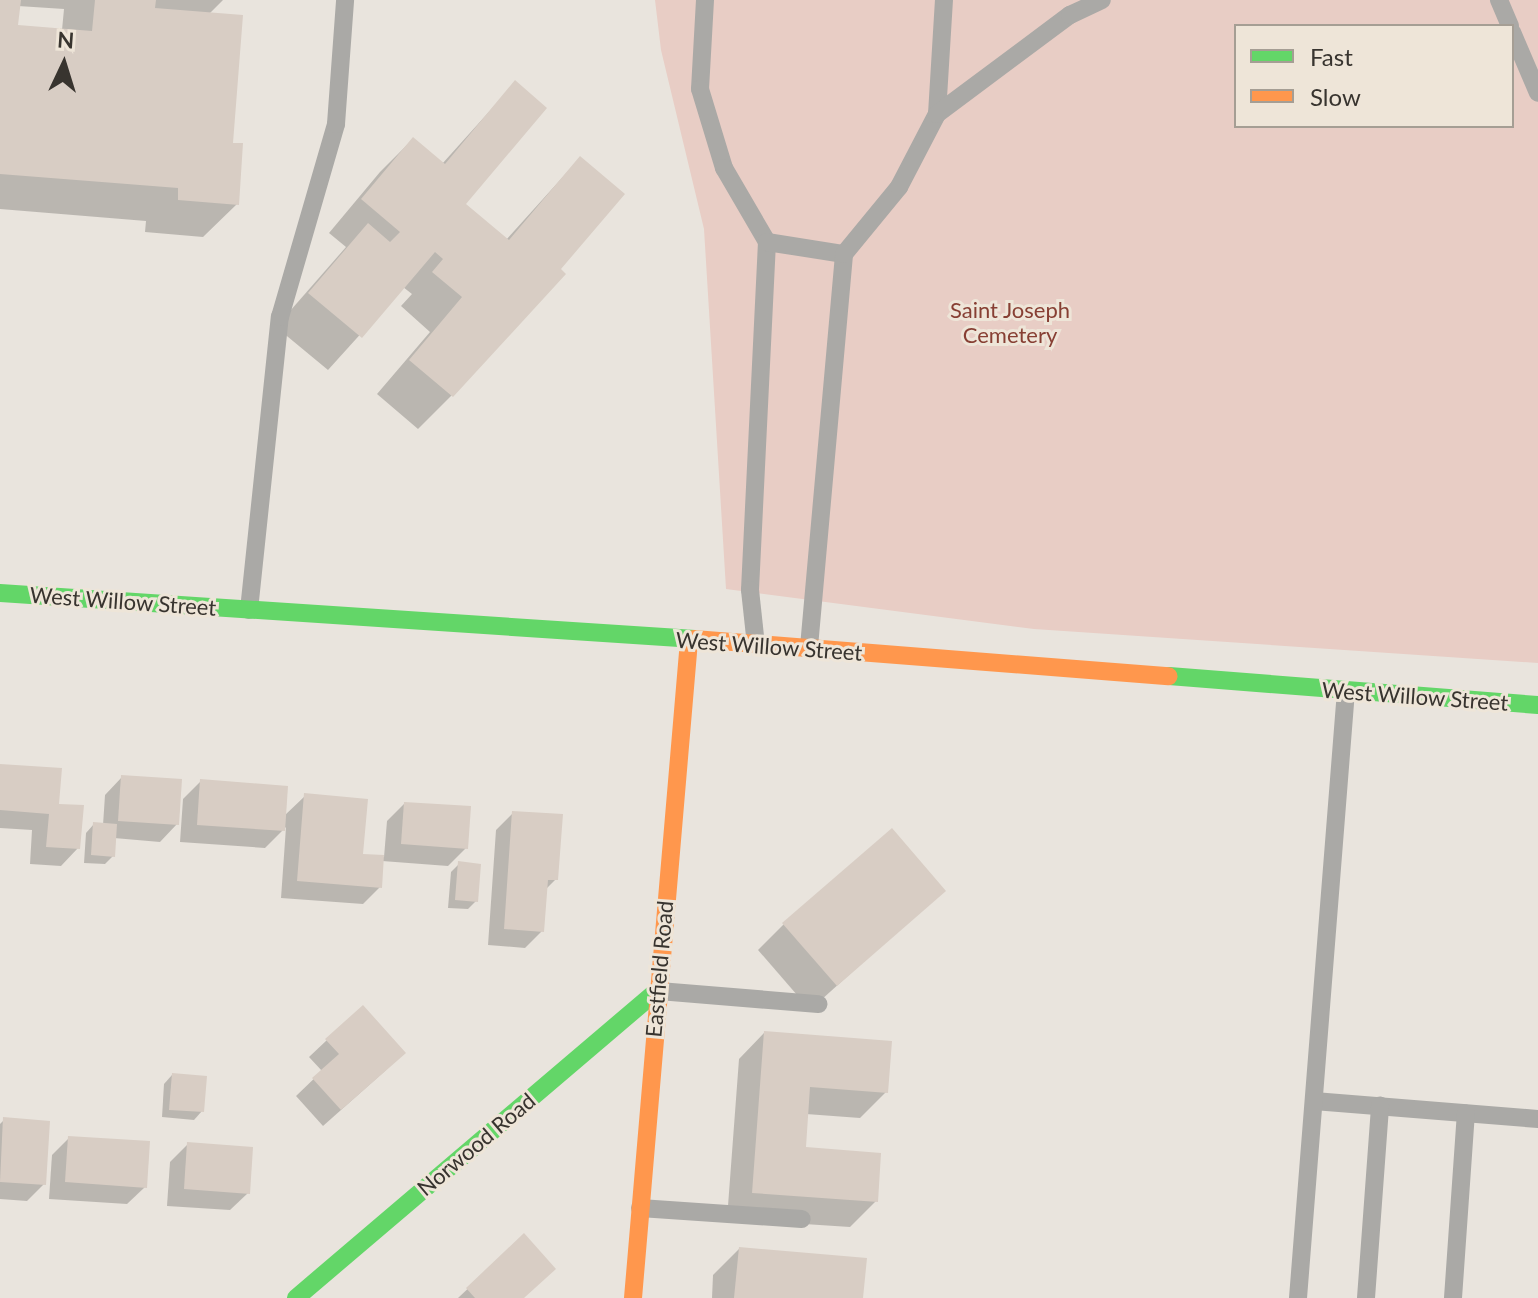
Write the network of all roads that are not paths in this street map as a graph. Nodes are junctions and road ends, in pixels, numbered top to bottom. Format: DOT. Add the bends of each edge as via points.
graph roads {
  1 [pos="345,0"];
  2 [pos="705,0"];
  3 [pos="944,0"];
  4 [pos="1102,0"];
  5 [pos="1499,0"];
  6 [pos="1509,24"];
  7 [pos="1514,37"];
  8 [pos="1538,93"];
  9 [pos="937,114"];
  10 [pos="767,242"];
  11 [pos="844,254"];
  12 [pos="0,593"];
  13 [pos="249,610"];
  14 [pos="689,641"];
  15 [pos="756,646"];
  16 [pos="809,647"];
  17 [pos="1346,691"];
  18 [pos="1538,705"];
  19 [pos="657,991"];
  20 [pos="818,1004"];
  21 [pos="1314,1101"];
  22 [pos="1380,1106"];
  23 [pos="1466,1113"];
  24 [pos="1538,1119"];
  25 [pos="640,1208"];
  26 [pos="802,1219"];
  27 [pos="296,1298"];
  28 [pos="633,1298"];
  29 [pos="1298,1298"];
  30 [pos="1366,1298"];
  31 [pos="1453,1298"];
  1 -- 13 [label="lane" via="336,124 280,317"];
  2 -- 10 [label="lane" via="700,89 724,168"];
  3 -- 9 [label="lane"];
  4 -- 9 [label="lane" via="1070,15"];
  5 -- 6 [label="lane"];
  7 -- 8 [label="lane"];
  9 -- 11 [label="lane" via="899,187"];
  10 -- 11 [label="lane"];
  10 -- 15 [label="lane" via="750,590"];
  11 -- 16 [label="lane"];
  12 -- 13 [label="street, West Willow Street"];
  13 -- 14 [label="street, West Willow Street"];
  14 -- 15 [label="street, West Willow Street"];
  14 -- 19 [label="street, Eastfield Road"];
  15 -- 16 [label="street, West Willow Street"];
  16 -- 17 [label="street, West Willow Street"];
  17 -- 18 [label="street, West Willow Street"];
  17 -- 21 [label="lane"];
  19 -- 20 [label="lane"];
  19 -- 25 [label="street, Eastfield Road"];
  19 -- 27 [label="street, Norwood Road"];
  21 -- 22 [label="lane"];
  21 -- 29 [label="lane"];
  22 -- 23 [label="lane"];
  22 -- 30 [label="lane"];
  23 -- 24 [label="lane"];
  23 -- 31 [label="lane"];
  25 -- 26 [label="lane"];
  25 -- 28 [label="street, Eastfield Road"];
}
